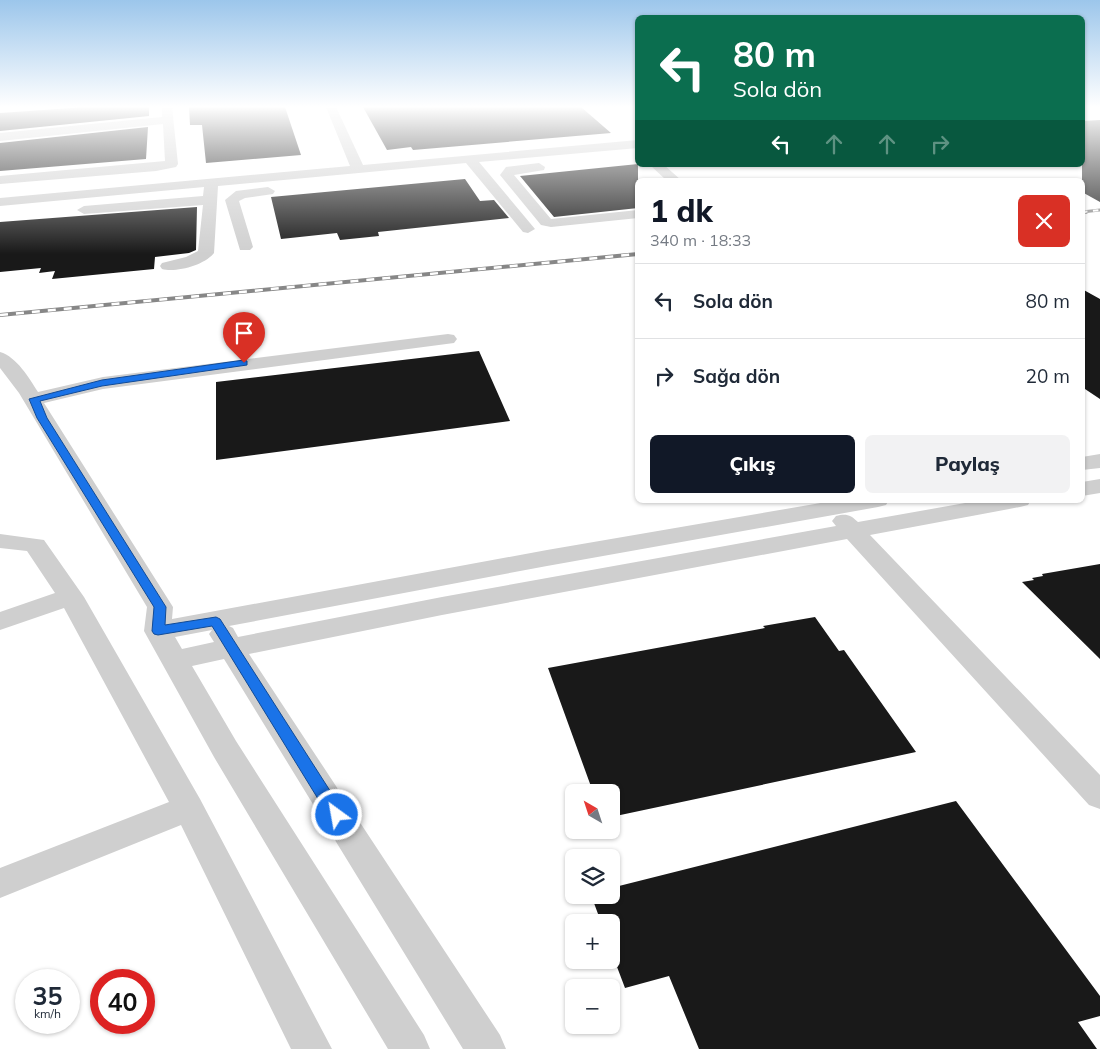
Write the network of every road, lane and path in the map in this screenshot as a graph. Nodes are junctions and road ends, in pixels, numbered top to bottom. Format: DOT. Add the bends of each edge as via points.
graph roads {
  1 [pos="171,156"];
  2 [pos="353,156"];
  3 [pos="468,156"];
  4 [pos="504,156"];
  5 [pos="578,156"];
  6 [pos="469,159"];
  7 [pos="585,163"];
  8 [pos="357,166"];
  9 [pos="556,166"];
  10 [pos="658,167"];
  11 [pos="478,171"];
  12 [pos="672,178"];
  13 [pos="0,180"];
  14 [pos="211,182"];
  15 [pos="0,195"];
  16 [pos="210,200"];
  17 [pos="0,202"];
  18 [pos="67,212"];
  19 [pos="635,214"];
  20 [pos="528,229"];
  21 [pos="245,247"];
  22 [pos="168,266"];
  23 [pos="448,339"];
  24 [pos="0,358"];
  25 [pos="34,399"];
  26 [pos="1100,460"];
  27 [pos="1085,463"];
  28 [pos="1100,486"];
  29 [pos="1085,488"];
  30 [pos="861,503"];
  31 [pos="1003,503"];
  32 [pos="832,508"];
  33 [pos="852,530"];
  34 [pos="0,540"];
  35 [pos="71,597"];
  36 [pos="0,622"];
  37 [pos="216,622"];
  38 [pos="158,631"];
  39 [pos="231,648"];
  40 [pos="175,660"];
  41 [pos="1100,796"];
  42 [pos="189,808"];
  43 [pos="0,883"];
  44 [pos="312,1049"];
  45 [pos="410,1049"];
  46 [pos="486,1049"];
  1 -- 13 [label="street" via="172,164 167,166"];
  2 -- 8 [label="street"];
  3 -- 8 [label="street"];
  4 -- 6 [label="street"];
  5 -- 7 [label="street"];
  6 -- 8 [label="street"];
  6 -- 11 [label="street"];
  8 -- 14 [label="street"];
  8 -- 15 [label="street"];
  9 -- 19 [label="street" via="511,170 507,175 546,222"];
  10 -- 12 [label="street"];
  11 -- 20 [label="street"];
  11 -- 21 [label="street" via="237,196 232,200"];
  14 -- 16 [label="street"];
  14 -- 17 [label="street"];
  16 -- 18 [label="street"];
  16 -- 22 [label="street" via="206,253 191,261"];
  23 -- 25 [label="street" via="102,383"];
  24 -- 25 [label="street"];
  25 -- 38 [label="street" via="42,418 160,607"];
  26 -- 27 [label="street"];
  28 -- 29 [label="street"];
  30 -- 32 [label="street"];
  31 -- 33 [label="street"];
  32 -- 33 [label="street"];
  32 -- 37 [label="street" via="548,558"];
  33 -- 39 [label="street"];
  33 -- 41 [label="street"];
  34 -- 35 [label="street" via="35,545"];
  35 -- 36 [label="street"];
  35 -- 42 [label="street"];
  37 -- 38 [label="street"];
  37 -- 39 [label="street"];
  38 -- 40 [label="street"];
  39 -- 40 [label="street"];
  39 -- 46 [label="street"];
  40 -- 45 [label="street"];
  42 -- 43 [label="street"];
  42 -- 44 [label="street"];
}
